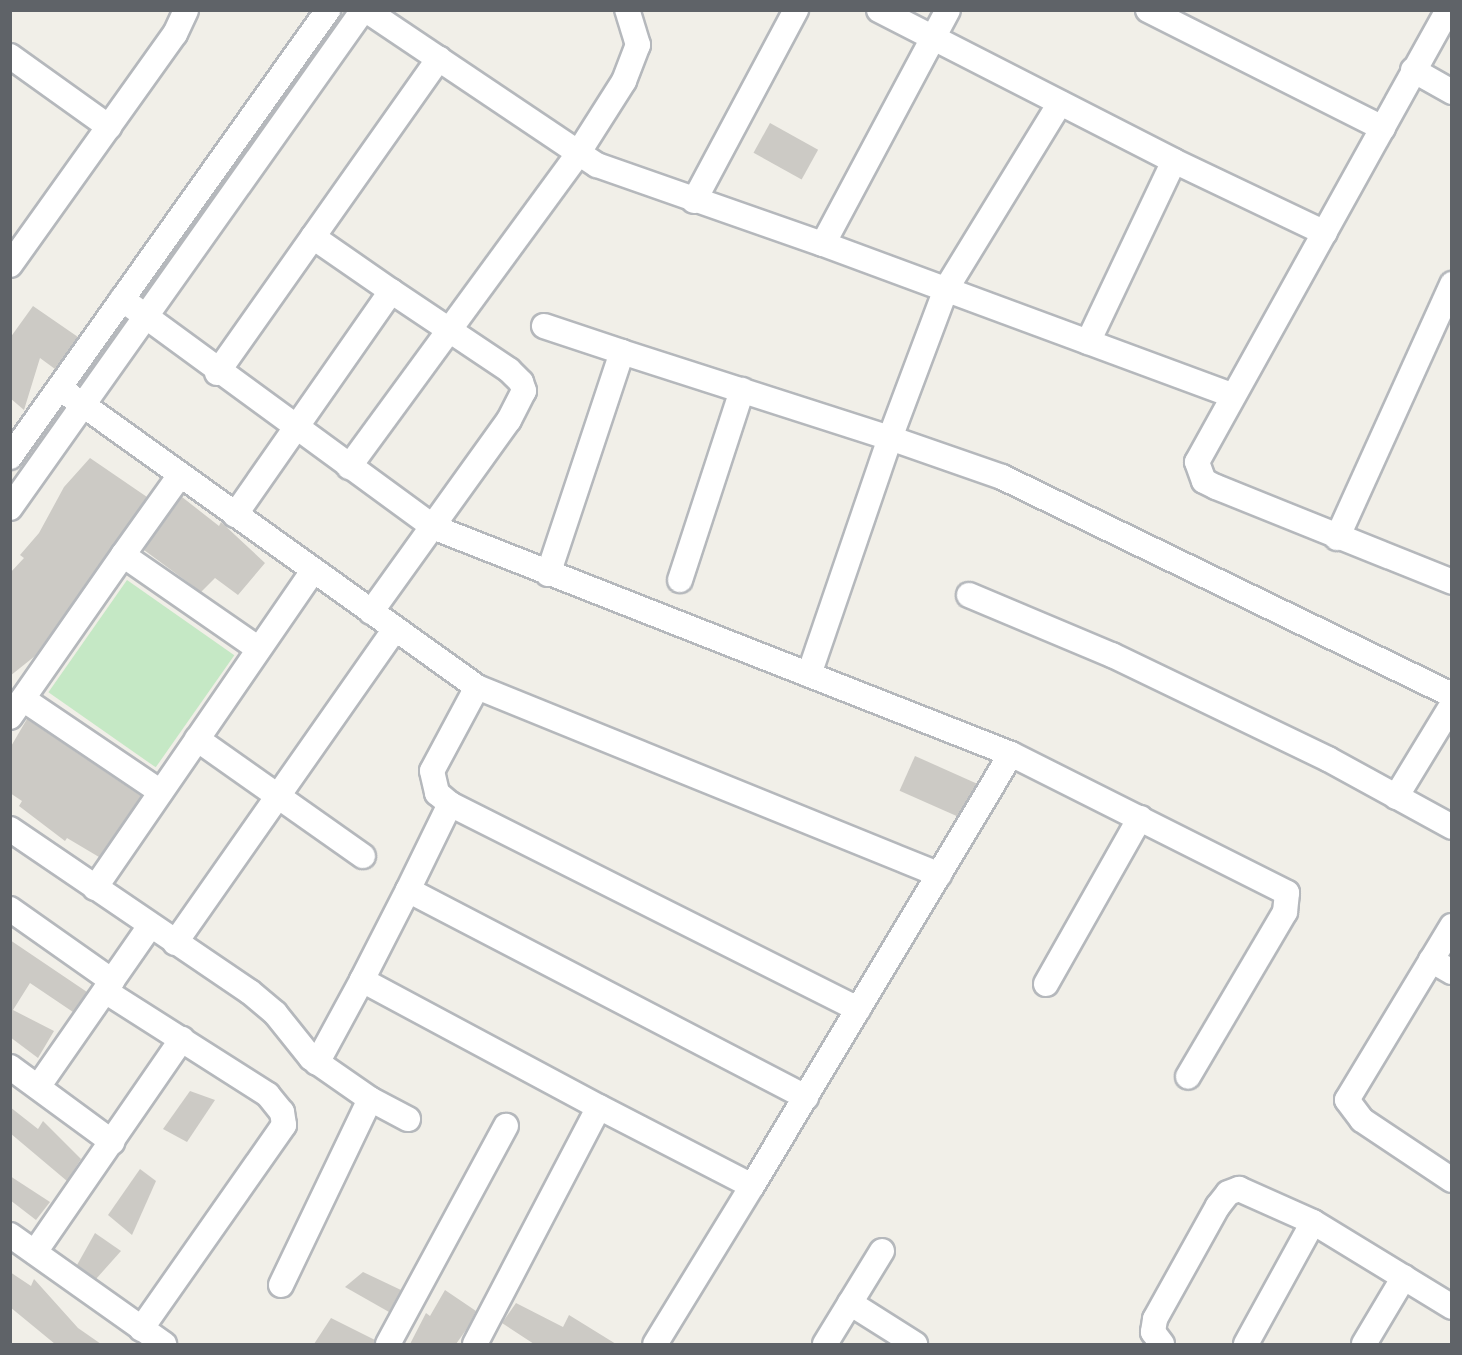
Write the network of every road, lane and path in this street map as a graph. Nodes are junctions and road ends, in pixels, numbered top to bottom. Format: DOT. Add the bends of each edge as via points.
graph roads {
  1 [pos="186,10"];
  2 [pos="328,10"];
  3 [pos="365,10"];
  4 [pos="627,10"];
  5 [pos="796,10"];
  6 [pos="879,10"];
  7 [pos="948,10"];
  8 [pos="1148,10"];
  9 [pos="1448,10"];
  10 [pos="933,39"];
  11 [pos="10,56"];
  12 [pos="439,58"];
  13 [pos="1413,70"];
  14 [pos="1452,92"];
  15 [pos="1060,103"];
  16 [pos="109,127"];
  17 [pos="1383,128"];
  18 [pos="577,155"];
  19 [pos="1174,161"];
  20 [pos="694,201"];
  21 [pos="1326,233"];
  22 [pos="313,237"];
  23 [pos="823,244"];
  24 [pos="10,265"];
  25 [pos="1452,284"];
  26 [pos="946,289"];
  27 [pos="391,291"];
  28 [pos="122,299"];
  29 [pos="146,318"];
  30 [pos="544,326"];
  31 [pos="447,328"];
  32 [pos="1088,342"];
  33 [pos="622,352"];
  34 [pos="217,373"];
  35 [pos="61,388"];
  36 [pos="742,390"];
  37 [pos="1231,395"];
  38 [pos="83,405"];
  39 [pos="296,429"];
  40 [pos="890,438"];
  41 [pos="10,456"];
  42 [pos="349,467"];
  43 [pos="180,475"];
  44 [pos="10,508"];
  45 [pos="235,515"];
  46 [pos="433,527"];
  47 [pos="1337,538"];
  48 [pos="123,555"];
  49 [pos="313,571"];
  50 [pos="548,574"];
  51 [pos="680,580"];
  52 [pos="1452,582"];
  53 [pos="969,595"];
  54 [pos="371,612"];
  55 [pos="395,629"];
  56 [pos="259,649"];
  57 [pos="809,675"];
  58 [pos="477,687"];
  59 [pos="1452,695"];
  60 [pos="1452,705"];
  61 [pos="17,708"];
  62 [pos="197,739"];
  63 [pos="1011,754"];
  64 [pos="161,792"];
  65 [pos="1396,796"];
  66 [pos="277,797"];
  67 [pos="450,804"];
  68 [pos="1140,818"];
  69 [pos="1452,827"];
  70 [pos="10,829"];
  71 [pos="363,856"];
  72 [pos="939,874"];
  73 [pos="95,888"];
  74 [pos="408,890"];
  75 [pos="10,909"];
  76 [pos="150,926"];
  77 [pos="1452,926"];
  78 [pos="175,944"];
  79 [pos="1441,966"];
  80 [pos="362,980"];
  81 [pos="1046,984"];
  82 [pos="109,986"];
  83 [pos="858,1009"];
  84 [pos="182,1039"];
  85 [pos="317,1063"];
  86 [pos="10,1068"];
  87 [pos="1188,1077"];
  88 [pos="38,1087"];
  89 [pos="806,1097"];
  90 [pos="370,1099"];
  91 [pos="599,1107"];
  92 [pos="408,1119"];
  93 [pos="506,1126"];
  94 [pos="112,1142"];
  95 [pos="1452,1180"];
  96 [pos="752,1186"];
  97 [pos="1313,1222"];
  98 [pos="10,1235"];
  99 [pos="882,1251"];
  100 [pos="35,1252"];
  101 [pos="1404,1277"];
  102 [pos="281,1285"];
  103 [pos="850,1303"];
  104 [pos="1452,1307"];
  105 [pos="141,1329"];
  106 [pos="164,1344"];
  107 [pos="388,1344"];
  108 [pos="475,1344"];
  109 [pos="655,1344"];
  110 [pos="825,1344"];
  111 [pos="915,1344"];
  112 [pos="1162,1344"];
  113 [pos="1246,1344"];
  114 [pos="1364,1344"];
  1 -- 16 [label="street" via="175,34"];
  2 -- 28 [label="street"];
  3 -- 12 [label="street"];
  3 -- 29 [label="street"];
  4 -- 18 [label="street" via="638,45 634,61"];
  5 -- 20 [label="street"];
  6 -- 10 [label="street"];
  7 -- 10 [label="street"];
  8 -- 17 [label="street"];
  9 -- 13 [label="street"];
  10 -- 15 [label="street"];
  10 -- 23 [label="street"];
  11 -- 16 [label="street"];
  12 -- 18 [label="street"];
  12 -- 22 [label="street"];
  13 -- 14 [label="street"];
  13 -- 17 [label="street"];
  15 -- 19 [label="street"];
  15 -- 26 [label="street"];
  16 -- 24 [label="street"];
  17 -- 21 [label="street"];
  18 -- 20 [label="street"];
  18 -- 31 [label="street"];
  19 -- 21 [label="street"];
  19 -- 32 [label="street"];
  20 -- 23 [label="street"];
  21 -- 37 [label="street"];
  22 -- 27 [label="street"];
  22 -- 34 [label="street"];
  23 -- 26 [label="street"];
  25 -- 47 [label="street"];
  26 -- 32 [label="street"];
  26 -- 40 [label="street"];
  27 -- 31 [label="street"];
  27 -- 39 [label="street"];
  28 -- 29 [label="street"];
  28 -- 35 [label="street"];
  29 -- 34 [label="street"];
  29 -- 38 [label="street"];
  30 -- 33 [label="street"];
  31 -- 42 [label="street"];
  31 -- 46 [label="street" via="509,370 524,391 509,420"];
  32 -- 37 [label="street"];
  33 -- 36 [label="street"];
  33 -- 50 [label="street"];
  34 -- 39 [label="street"];
  35 -- 38 [label="street"];
  35 -- 41 [label="street"];
  36 -- 40 [label="street"];
  36 -- 51 [label="street"];
  37 -- 47 [label="street" via="1197,462 1204,481"];
  38 -- 43 [label="street"];
  38 -- 44 [label="street"];
  39 -- 42 [label="street"];
  39 -- 45 [label="street"];
  40 -- 57 [label="street"];
  40 -- 59 [label="street" via="1002,477"];
  42 -- 46 [label="street"];
  43 -- 45 [label="street"];
  43 -- 48 [label="street"];
  45 -- 49 [label="street"];
  46 -- 50 [label="street"];
  46 -- 54 [label="street"];
  47 -- 52 [label="street"];
  48 -- 56 [label="street"];
  48 -- 61 [label="street"];
  49 -- 54 [label="street"];
  49 -- 56 [label="street"];
  50 -- 57 [label="street"];
  53 -- 65 [label="street" via="1112,655"];
  54 -- 55 [label="street"];
  55 -- 58 [label="street"];
  55 -- 66 [label="street"];
  56 -- 62 [label="street"];
  57 -- 63 [label="street"];
  58 -- 67 [label="street" via="432,771 434,788"];
  58 -- 72 [label="street"];
  60 -- 65 [label="street"];
  61 -- 64 [label="street"];
  62 -- 64 [label="street"];
  62 -- 66 [label="street"];
  63 -- 68 [label="street"];
  63 -- 72 [label="street"];
  64 -- 73 [label="street"];
  65 -- 69 [label="street"];
  66 -- 71 [label="street"];
  66 -- 78 [label="street"];
  67 -- 74 [label="street"];
  67 -- 83 [label="street"];
  68 -- 81 [label="street"];
  68 -- 87 [label="street" via="1280,887 1287,897 1285,912"];
  70 -- 73 [label="street"];
  72 -- 83 [label="street"];
  73 -- 76 [label="street"];
  74 -- 80 [label="street"];
  74 -- 89 [label="street"];
  75 -- 82 [label="street"];
  76 -- 78 [label="street"];
  76 -- 82 [label="street"];
  77 -- 79 [label="street"];
  78 -- 85 [label="street" via="266,1005"];
  79 -- 95 [label="street" via="1347,1100 1362,1120"];
  80 -- 85 [label="street"];
  80 -- 91 [label="street"];
  82 -- 84 [label="street"];
  82 -- 88 [label="street"];
  83 -- 89 [label="street"];
  84 -- 94 [label="street"];
  84 -- 105 [label="street" via="268,1095 282,1112 284,1125"];
  85 -- 90 [label="street"];
  86 -- 88 [label="street"];
  88 -- 94 [label="street"];
  89 -- 96 [label="street"];
  90 -- 92 [label="street"];
  90 -- 102 [label="street"];
  91 -- 96 [label="street"];
  91 -- 108 [label="street"];
  93 -- 107 [label="street"];
  94 -- 100 [label="street"];
  96 -- 109 [label="street"];
  97 -- 101 [label="street"];
  97 -- 112 [label="street" via="1256,1193 1239,1189 1228,1193 1155,1319 1153,1332"];
  97 -- 113 [label="street"];
  98 -- 100 [label="street"];
  99 -- 103 [label="street"];
  100 -- 105 [label="street"];
  101 -- 104 [label="street"];
  101 -- 114 [label="street"];
  103 -- 110 [label="street"];
  103 -- 111 [label="street"];
  105 -- 106 [label="street"];
}
